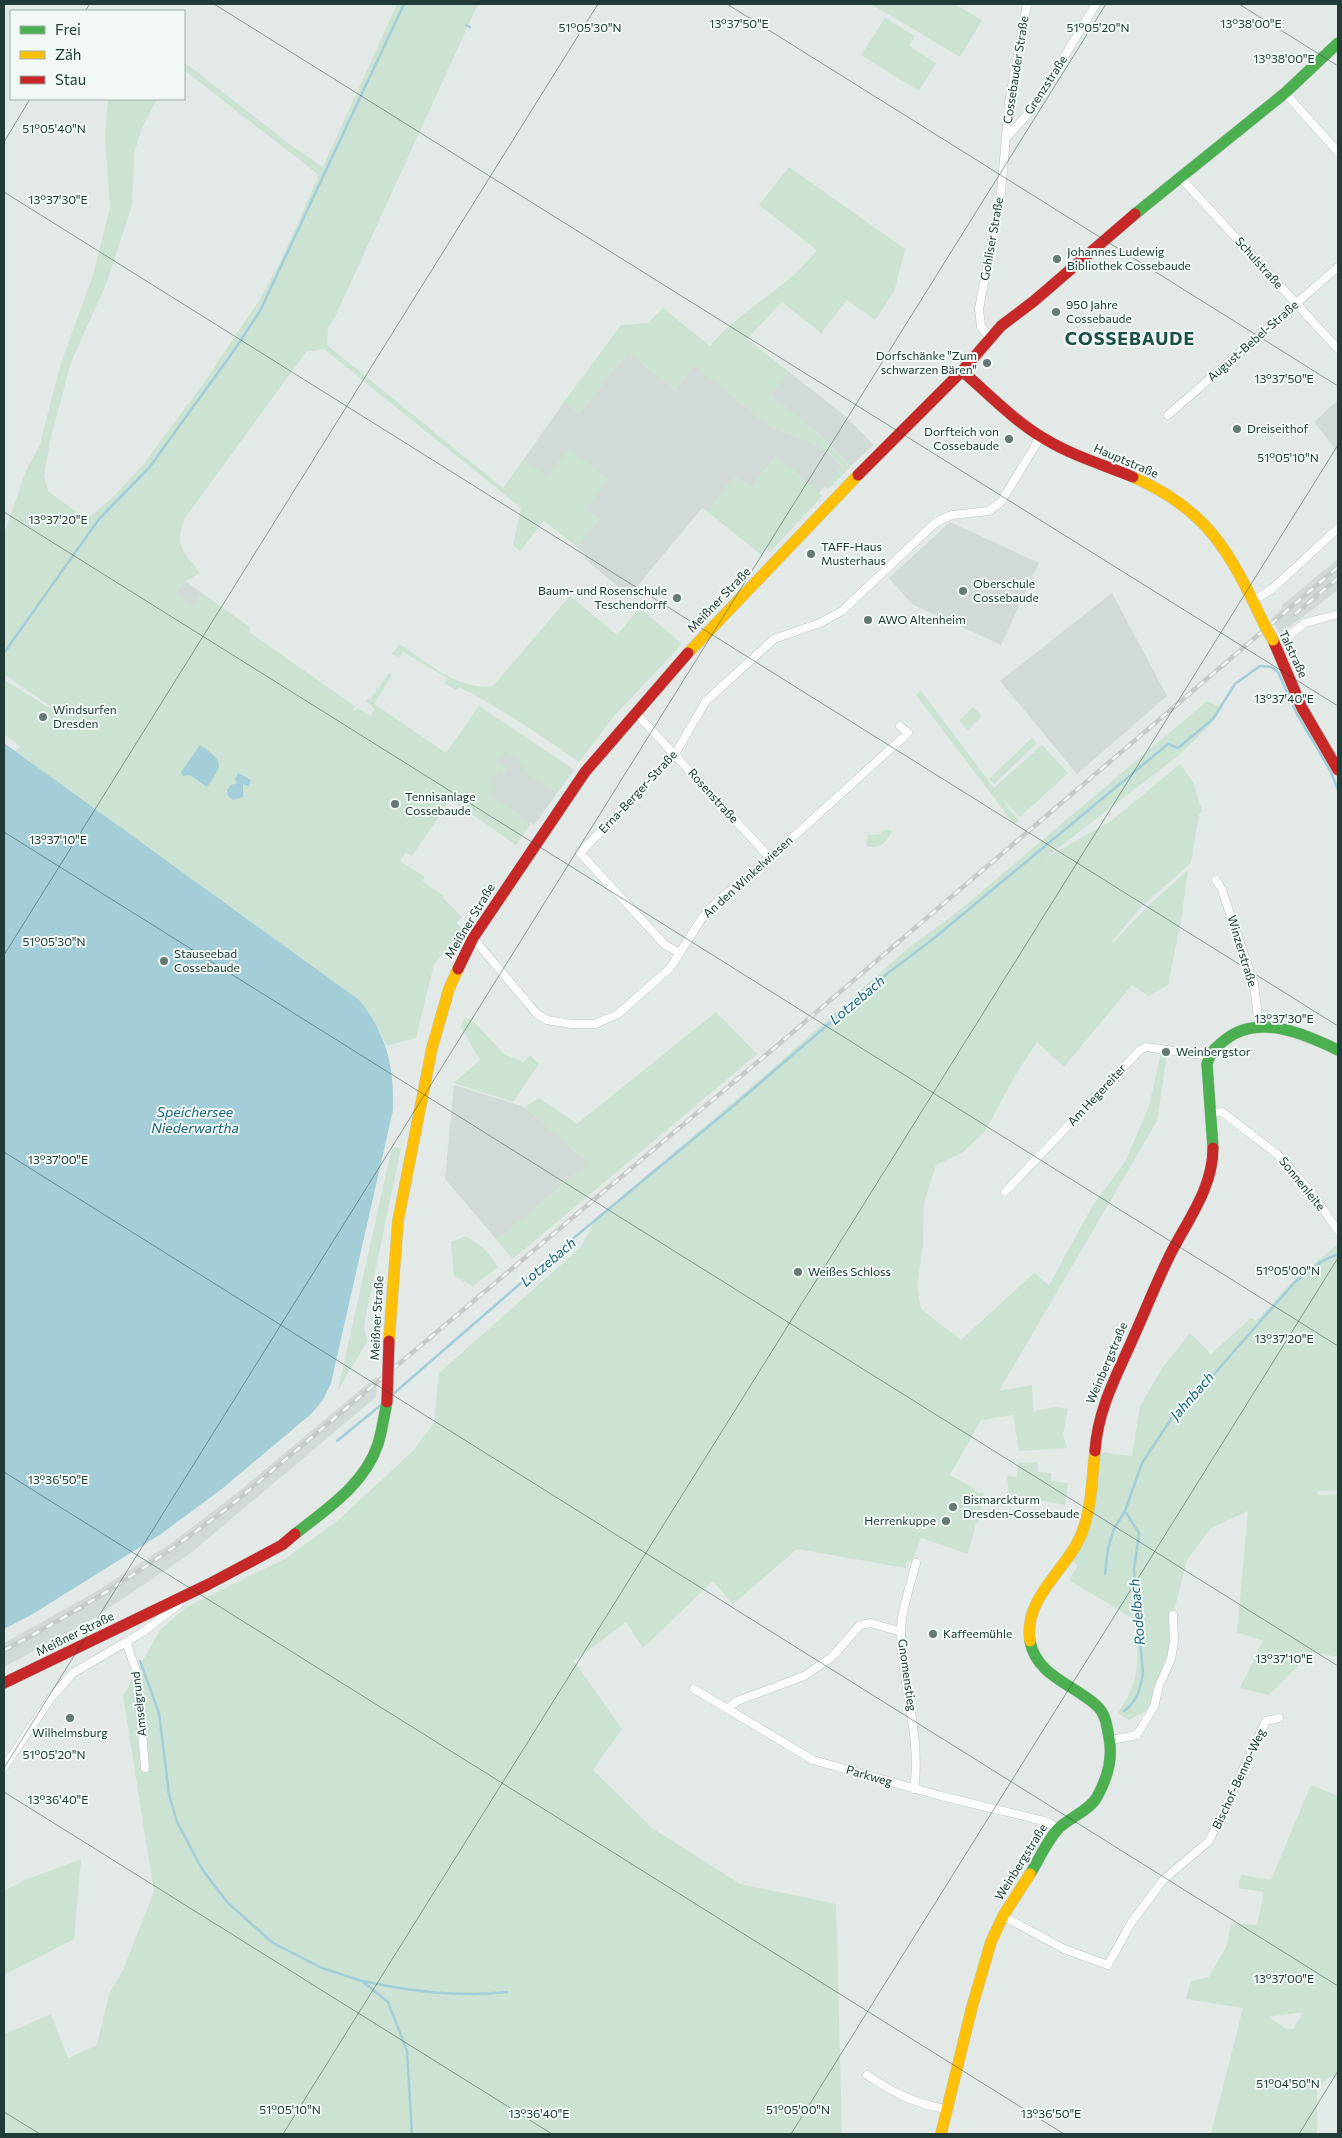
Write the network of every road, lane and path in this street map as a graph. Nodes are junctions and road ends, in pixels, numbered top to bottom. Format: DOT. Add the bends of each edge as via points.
graph roads {
  1 [pos="1027,4"];
  2 [pos="1096,4"];
  3 [pos="1338,43"];
  4 [pos="1285,93"];
  5 [pos="1007,137"];
  6 [pos="1338,152"];
  7 [pos="1180,177"];
  8 [pos="1338,267"];
  9 [pos="1297,304"];
  10 [pos="990,337"];
  11 [pos="1338,349"];
  12 [pos="962,371"];
  13 [pos="1168,415"];
  14 [pos="1041,436"];
  15 [pos="1338,528"];
  16 [pos="1253,601"];
  17 [pos="1338,614"];
  18 [pos="1274,643"];
  19 [pos="635,712"];
  20 [pos="900,726"];
  21 [pos="675,754"];
  22 [pos="1338,770"];
  23 [pos="770,858"];
  24 [pos="1216,880"];
  25 [pos="472,938"];
  26 [pos="680,953"];
  27 [pos="1259,1026"];
  28 [pos="1338,1050"];
  29 [pos="1209,1056"];
  30 [pos="1211,1113"];
  31 [pos="1005,1192"];
  32 [pos="1338,1231"];
  33 [pos="916,1563"];
  34 [pos="181,1598"];
  35 [pos="1173,1615"];
  36 [pos="901,1632"];
  37 [pos="126,1642"];
  38 [pos="4,1683"];
  39 [pos="694,1689"];
  40 [pos="728,1708"];
  41 [pos="1279,1718"];
  42 [pos="1111,1740"];
  43 [pos="4,1767"];
  44 [pos="145,1768"];
  45 [pos="914,1788"];
  46 [pos="1058,1829"];
  47 [pos="1003,1916"];
  48 [pos="867,2075"];
  49 [pos="946,2109"];
  50 [pos="941,2134"];
  1 -- 5 [label="street, Cossebauder Straße" via="1009,103"];
  2 -- 5 [label="street, Grenzstraße" via="1034,108"];
  3 -- 4 [label="main road, Meißner Straße"];
  4 -- 6 [label="street"];
  4 -- 7 [label="main road, Meißner Straße"];
  5 -- 10 [label="street, Gohliser Straße" via="1001,193 979,309 981,327"];
  7 -- 9 [label="street, Schulstraße"];
  7 -- 10 [label="main road, Meißner Straße"];
  8 -- 9 [label="street, August-Bebel-Straße"];
  9 -- 11 [label="street, Schulstraße"];
  9 -- 13 [label="street, August-Bebel-Straße"];
  10 -- 12 [label="main road, Meißner Straße"];
  12 -- 14 [label="main road, Hauptstraße"];
  12 -- 19 [label="main road, Meißner Straße" via="878,452"];
  14 -- 16 [label="main road, Hauptstraße" via="1055,445 1140,480 1194,512 1209,528"];
  14 -- 21 [label="street, Erna-Berger-Straße" via="1001,502 989,511 952,515 936,522 842,611 820,623 774,638 706,701"];
  15 -- 16 [label="street" via="1272,589"];
  16 -- 18 [label="main road, Talstraße, bridge"];
  17 -- 18 [label="street" via="1306,624"];
  18 -- 22 [label="main road, Talstraße" via="1302,708"];
  19 -- 21 [label="street, Rosenstraße"];
  19 -- 25 [label="main road, Meißner Straße" via="585,772"];
  20 -- 23 [label="street, An den Winkelwiesen" via="908,733"];
  21 -- 23 [label="street, Rosenstraße"];
  21 -- 26 [label="street, Erna-Berger-Straße" via="580,853 665,945"];
  23 -- 26 [label="street, An den Winkelwiesen" via="723,896 702,918"];
  24 -- 27 [label="street, Winzerstraße" via="1254,984"];
  25 -- 26 [label="street, An den Winkelwiesen" via="537,1014 547,1020 571,1024 595,1024 618,1014 670,968"];
  25 -- 34 [label="main road, Meißner Straße, bridge" via="448,989 432,1048 398,1221 387,1402 378,1444 365,1471 312,1523 282,1545"];
  27 -- 28 [label="main road" via="1293,1033"];
  27 -- 29 [label="main road" via="1227,1036"];
  29 -- 30 [label="main road, Weinbergstraße"];
  29 -- 31 [label="street, Am Hegereiter" via="1146,1047 1140,1050"];
  30 -- 32 [label="street, Sonnenleite" via="1222,1112 1278,1154 1312,1193"];
  30 -- 42 [label="main road, Weinbergstraße" via="1213,1153 1202,1197 1171,1252 1107,1392 1101,1411 1083,1530 1070,1555 1046,1585 1031,1619 1029,1635 1038,1659 1098,1707"];
  33 -- 36 [label="street, Gnomenstieg"];
  34 -- 37 [label="street" via="178,1604"];
  34 -- 38 [label="main road, Meißner Straße"];
  35 -- 42 [label="street" via="1171,1659 1154,1707 1137,1735"];
  36 -- 40 [label="street" via="871,1623 860,1625 832,1658 804,1676 736,1700"];
  36 -- 45 [label="street, Gnomenstieg" via="914,1723"];
  37 -- 43 [label="street" via="74,1673 61,1685"];
  37 -- 44 [label="street, Amselgrund" via="137,1673"];
  39 -- 40 [label="street, Parkweg"];
  40 -- 45 [label="street, Parkweg" via="813,1760"];
  41 -- 47 [label="street, Bischof-Benno-Weg" via="1266,1721 1209,1840 1163,1880 1131,1923 1108,1965 1064,1949"];
  42 -- 46 [label="main road, Weinbergstraße" via="1110,1763 1096,1799"];
  45 -- 46 [label="street, Parkweg" via="1048,1822"];
  46 -- 47 [label="main road, Weinbergstraße"];
  47 -- 49 [label="main road, Weinbergstraße" via="983,1969"];
  48 -- 49 [label="street" via="892,2092 924,2105"];
  49 -- 50 [label="main road, Weinbergstraße"];
}
